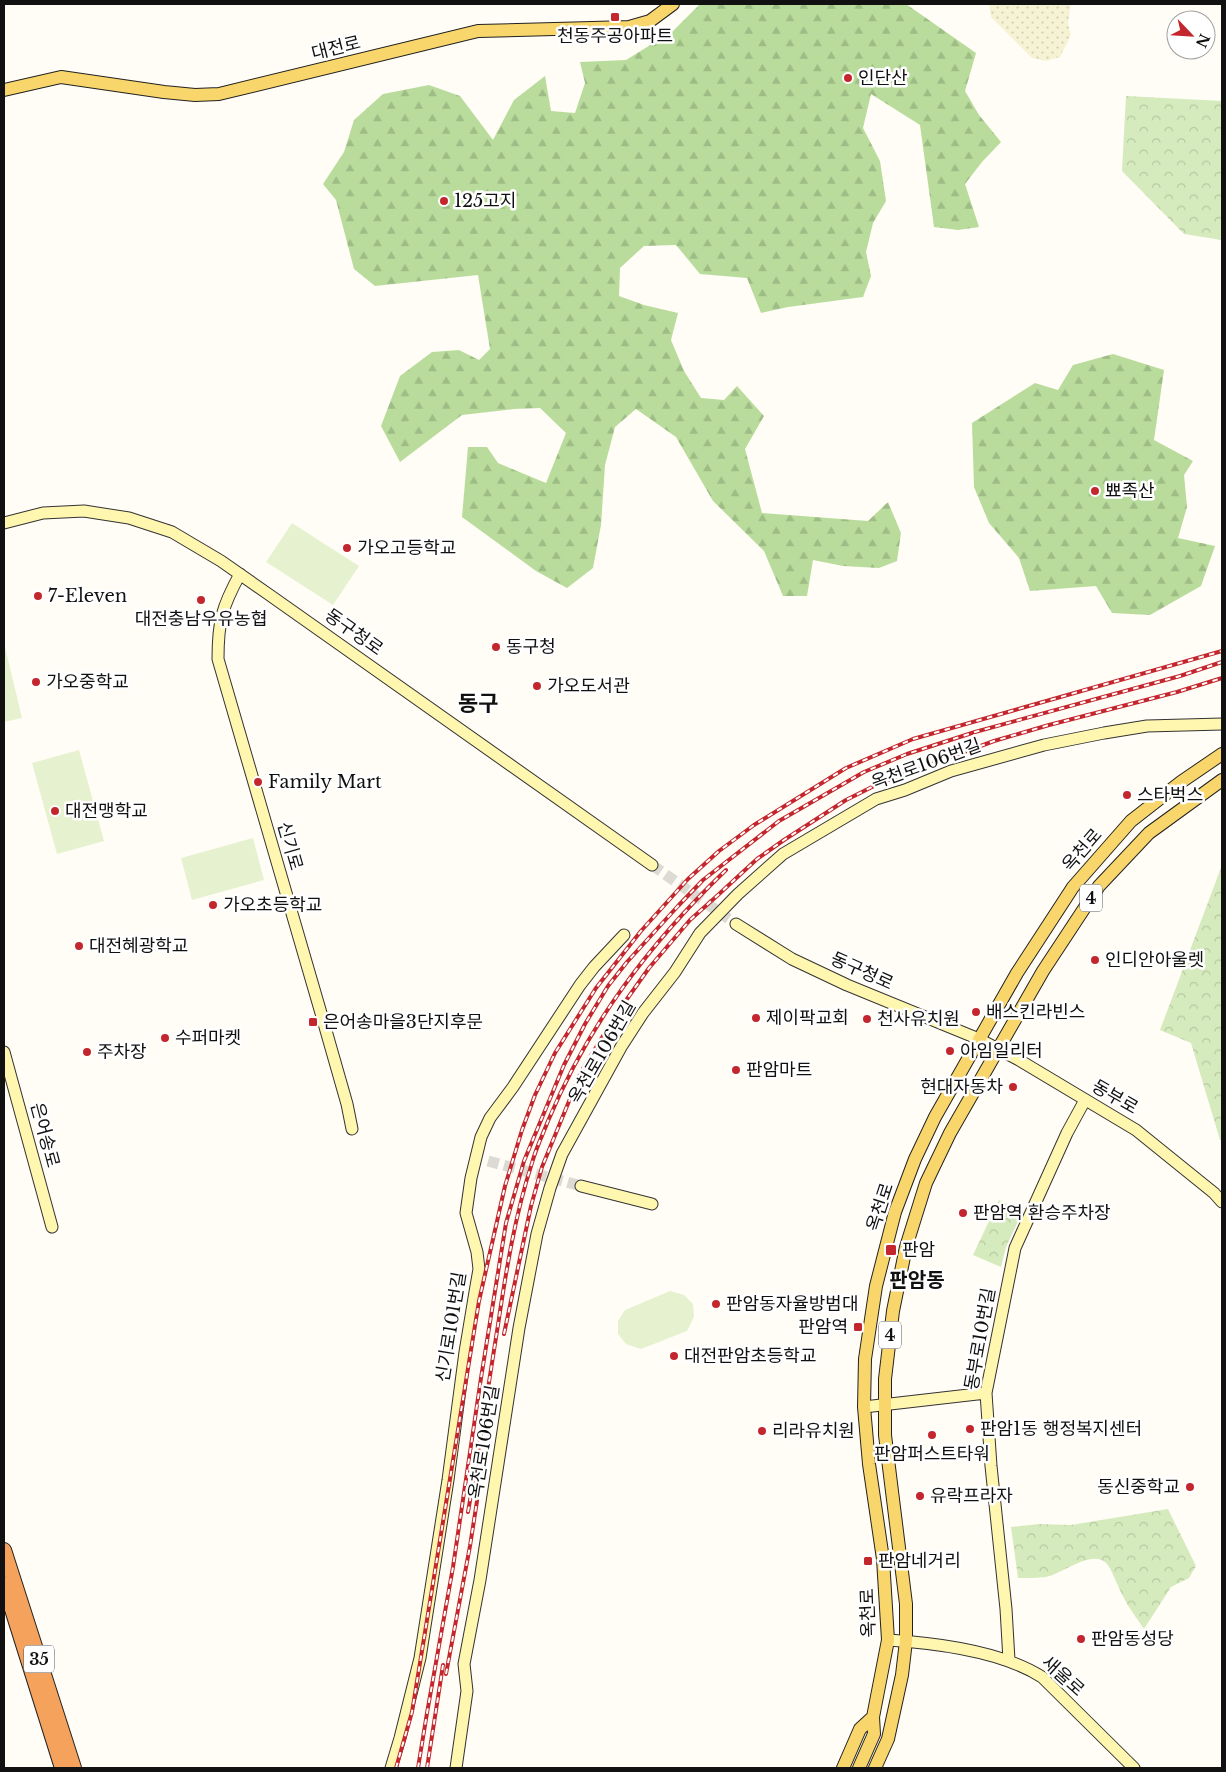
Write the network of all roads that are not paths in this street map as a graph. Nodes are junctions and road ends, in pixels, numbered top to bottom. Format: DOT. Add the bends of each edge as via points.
graph roads {
  1 [pos="673,4"];
  2 [pos="4,90"];
  3 [pos="4,523"];
  4 [pos="240,574"];
  5 [pos="1222,724"];
  6 [pos="1222,754"];
  7 [pos="1222,780"];
  8 [pos="652,865"];
  9 [pos="736,924"];
  10 [pos="624,935"];
  11 [pos="979,1039"];
  12 [pos="998,1049"];
  13 [pos="4,1052"];
  14 [pos="1085,1100"];
  15 [pos="352,1129"];
  16 [pos="475,1160"];
  17 [pos="488,1161"];
  18 [pos="581,1186"];
  19 [pos="1222,1202"];
  20 [pos="652,1204"];
  21 [pos="52,1227"];
  22 [pos="986,1394"];
  23 [pos="884,1406"];
  24 [pos="864,1408"];
  25 [pos="4,1550"];
  26 [pos="4,1584"];
  27 [pos="888,1640"];
  28 [pos="906,1641"];
  29 [pos="1009,1660"];
  30 [pos="873,1717"];
  31 [pos="62,1768"];
  32 [pos="74,1768"];
  33 [pos="391,1768"];
  34 [pos="456,1768"];
  35 [pos="843,1768"];
  36 [pos="850,1768"];
  37 [pos="859,1768"];
  38 [pos="876,1768"];
  39 [pos="1134,1768"];
  1 -- 2 [label="main road, 대전로" via="650,20 629,27 478,31 219,94 164,92 61,77"];
  3 -- 4 [label="street, 동구청로" via="43,513 84,512 129,518 172,532"];
  4 -- 8 [label="street, 동구청로"];
  4 -- 15 [label="street, 신기로" via="222,613 218,659 329,1039"];
  5 -- 34 [label="street, 옥천로106번길" via="1147,726 1044,745 951,771 876,799 783,854 700,933 621,1047 562,1154 550,1188 537,1234 519,1328 464,1664 467,1691"];
  6 -- 11 [label="main road, 옥천로 / 4" via="1131,822 1073,887"];
  7 -- 12 [label="main road, 옥천로 / 4" via="1149,833 1099,886 1043,971"];
  9 -- 11 [label="street, 동구청로" via="800,963"];
  10 -- 16 [label="street, 신기로101번길" via="580,985 514,1087 490,1118"];
  11 -- 12 [label="street, 동부로"];
  11 -- 24 [label="main road, 옥천로 / 4" via="935,1116 895,1212 876,1286 865,1359"];
  12 -- 14 [label="street, 동부로"];
  12 -- 23 [label="main road, 옥천로 / 4" via="950,1133 926,1183 906,1247 893,1311"];
  13 -- 21 [label="street, 은어송로"];
  14 -- 19 [label="street, 동부로" via="1136,1130"];
  14 -- 22 [label="street, 동부로10번길" via="1015,1248"];
  16 -- 17 [label="street"];
  16 -- 33 [label="street, 신기로101번길" via="466,1213 479,1269 421,1650"];
  18 -- 20 [label="street"];
  22 -- 23 [label="street"];
  22 -- 29 [label="street, 동부로10번길"];
  23 -- 24 [label="street"];
  23 -- 28 [label="main road, 옥천로 / 4" via="906,1604"];
  24 -- 27 [label="main road, 옥천로 / 4" via="883,1560"];
  25 -- 32 [label="highway, 35"];
  26 -- 31 [label="highway, 35"];
  27 -- 28 [label="street, 새울로"];
  27 -- 30 [label="main road, 옥천로 / 4"];
  28 -- 29 [label="street, 새울로"];
  28 -- 38 [label="main road, 옥천로 / 4" via="888,1740"];
  29 -- 39 [label="street, 새울로" via="1042,1677"];
  30 -- 35 [label="main road, 옥천로 / 4" via="860,1729"];
  30 -- 36 [label="main road"];
  30 -- 37 [label="main road" via="874,1734"];
}
